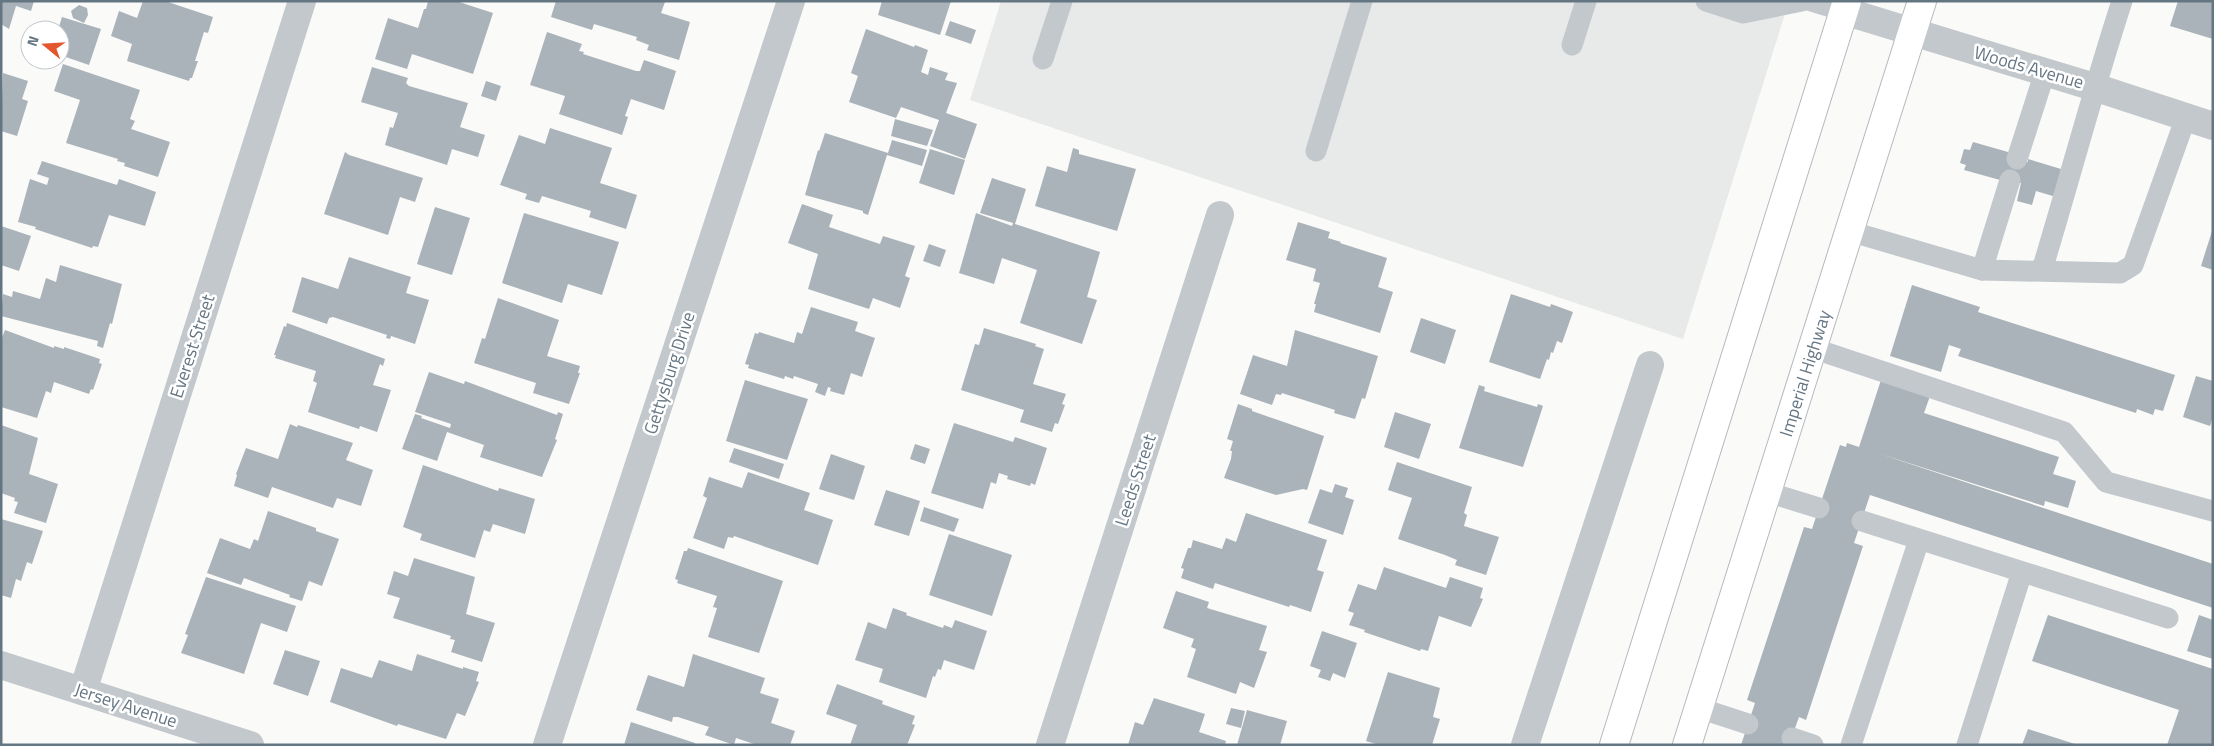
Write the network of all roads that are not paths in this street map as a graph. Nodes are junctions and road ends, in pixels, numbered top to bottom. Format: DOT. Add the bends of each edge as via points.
graph roads {
  1 [pos="302,1"];
  2 [pos="791,1"];
  3 [pos="1062,1"];
  4 [pos="1362,1"];
  5 [pos="1586,1"];
  6 [pos="1706,1"];
  7 [pos="1802,1"];
  8 [pos="1811,1"];
  9 [pos="1922,1"];
  10 [pos="2122,1"];
  11 [pos="1846,6"];
  12 [pos="1912,33"];
  13 [pos="1572,45"];
  14 [pos="1043,59"];
  15 [pos="2045,72"];
  16 [pos="2094,87"];
  17 [pos="2186,117"];
  18 [pos="2213,126"];
  19 [pos="1316,151"];
  20 [pos="2017,159"];
  21 [pos="2010,180"];
  22 [pos="1220,215"];
  23 [pos="1849,231"];
  24 [pos="1982,270"];
  25 [pos="2042,270"];
  26 [pos="1812,348"];
  27 [pos="1650,364"];
  28 [pos="1767,492"];
  29 [pos="1819,508"];
  30 [pos="2213,511"];
  31 [pos="1862,521"];
  32 [pos="1920,540"];
  33 [pos="2022,572"];
  34 [pos="2168,618"];
  35 [pos="1,665"];
  36 [pos="83,691"];
  37 [pos="1698,708"];
  38 [pos="1748,724"];
  39 [pos="1792,738"];
  40 [pos="250,745"];
  41 [pos="547,745"];
  42 [pos="1050,745"];
  43 [pos="1525,745"];
  44 [pos="1614,745"];
  45 [pos="1687,745"];
  46 [pos="1813,745"];
  47 [pos="1851,745"];
  48 [pos="1966,745"];
  1 -- 36 [label="street, Everest Street"];
  2 -- 41 [label="street, Gettysburg Drive"];
  3 -- 14 [label="lane"];
  4 -- 19 [label="lane"];
  5 -- 13 [label="lane"];
  6 -- 7 [label="lane" via="1744,13"];
  8 -- 11 [label="lane"];
  9 -- 12 [label="main road, Imperial Highway"];
  10 -- 16 [label="lane"];
  11 -- 12 [label="street, Woods Avenue"];
  11 -- 44 [label="main road"];
  12 -- 15 [label="street, Woods Avenue"];
  12 -- 23 [label="main road, Imperial Highway"];
  15 -- 16 [label="street, Woods Avenue"];
  15 -- 20 [label="lane"];
  16 -- 17 [label="street, Woods Avenue"];
  16 -- 25 [label="lane"];
  17 -- 18 [label="street, Woods Avenue"];
  17 -- 25 [label="lane" via="2133,265 2120,273"];
  21 -- 24 [label="lane"];
  22 -- 42 [label="street, Leeds Street"];
  23 -- 24 [label="lane"];
  23 -- 26 [label="main road, Imperial Highway"];
  24 -- 25 [label="lane"];
  26 -- 28 [label="main road, Imperial Highway"];
  26 -- 30 [label="lane" via="2064,432 2106,482"];
  27 -- 43 [label="street"];
  28 -- 29 [label="lane"];
  28 -- 37 [label="main road, Imperial Highway"];
  31 -- 32 [label="lane"];
  32 -- 33 [label="lane"];
  32 -- 47 [label="lane"];
  33 -- 34 [label="lane"];
  33 -- 48 [label="lane"];
  35 -- 36 [label="street, Jersey Avenue"];
  36 -- 40 [label="street, Jersey Avenue"];
  37 -- 38 [label="lane"];
  37 -- 45 [label="main road, Imperial Highway"];
  39 -- 46 [label="lane"];
}
